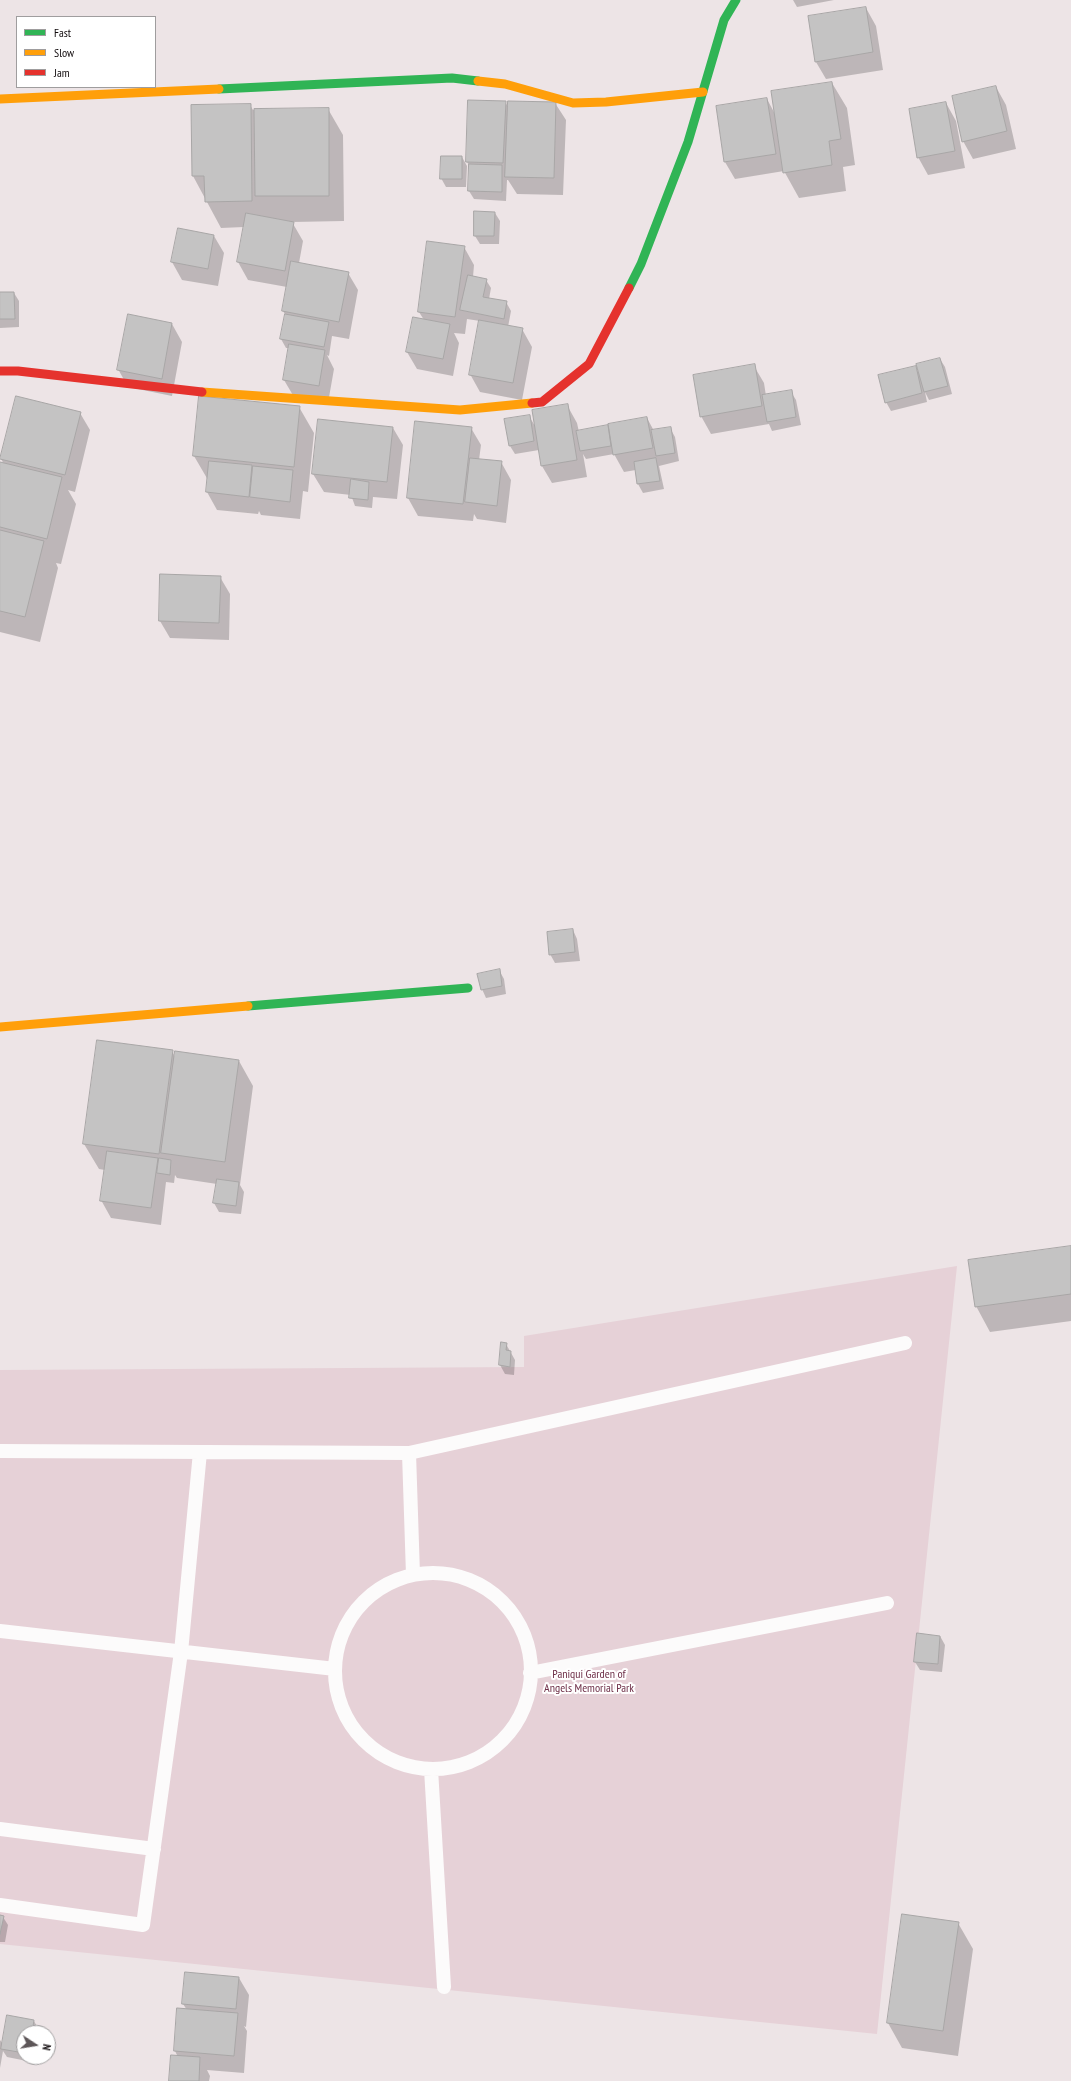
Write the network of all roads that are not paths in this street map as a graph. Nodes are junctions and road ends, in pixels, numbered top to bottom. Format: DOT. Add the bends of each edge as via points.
graph roads {
  1 [pos="736,0"];
  2 [pos="703,92"];
  3 [pos="0,99"];
  4 [pos="0,371"];
  5 [pos="468,988"];
  6 [pos="0,1027"];
  7 [pos="905,1342"];
  8 [pos="0,1451"];
  9 [pos="200,1452"];
  10 [pos="409,1453"];
  11 [pos="413,1575"];
  12 [pos="887,1603"];
  13 [pos="0,1631"];
  14 [pos="181,1652"];
  15 [pos="335,1669"];
  16 [pos="530,1673"];
  17 [pos="431,1769"];
  18 [pos="0,1829"];
  19 [pos="154,1849"];
  20 [pos="0,1905"];
  21 [pos="444,1986"];
  1 -- 2 [label="street" via="724,20"];
  2 -- 3 [label="street" via="573,103 505,84 452,78"];
  2 -- 4 [label="street" via="688,142 641,264 589,364 542,402 460,410 183,391"];
  5 -- 6 [label="street"];
  7 -- 10 [label="lane"];
  8 -- 9 [label="lane"];
  9 -- 10 [label="lane"];
  9 -- 14 [label="lane"];
  10 -- 11 [label="lane"];
  11 -- 15 [label="lane" via="392,1582 374,1593 358,1609 340,1641"];
  11 -- 16 [label="lane" via="435,1573 457,1576 477,1583 495,1595 511,1611 522,1630 529,1651"];
  12 -- 16 [label="lane"];
  13 -- 14 [label="lane"];
  14 -- 15 [label="lane"];
  14 -- 19 [label="lane"];
  15 -- 17 [label="lane" via="344,1712 370,1747 409,1766"];
  16 -- 17 [label="lane" via="528,1695 508,1734 492,1749 473,1760 453,1767"];
  17 -- 21 [label="lane"];
  18 -- 19 [label="lane"];
  19 -- 20 [label="lane" via="143,1925"];
}
